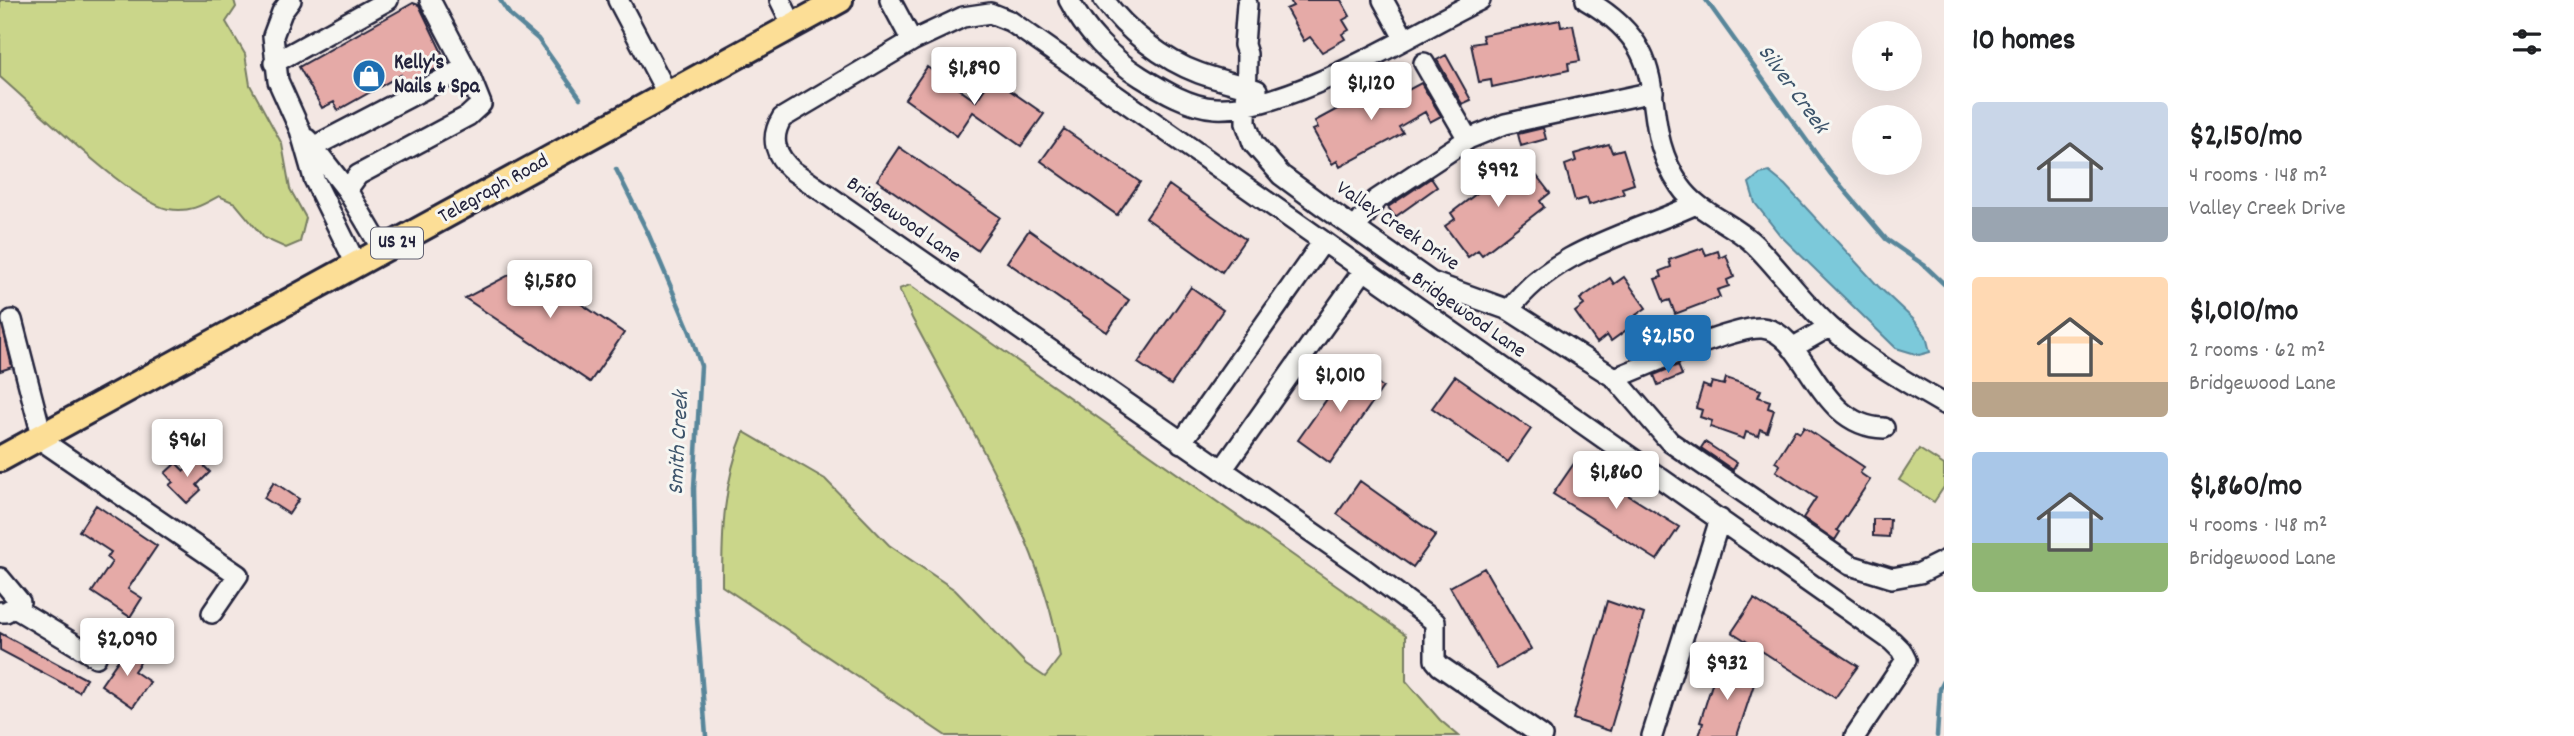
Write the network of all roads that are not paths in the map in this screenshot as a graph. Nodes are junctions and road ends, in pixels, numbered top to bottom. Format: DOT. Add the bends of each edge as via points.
graph roads {
  1 [pos="291,0"];
  2 [pos="388,0"];
  3 [pos="430,0"];
  4 [pos="618,0"];
  5 [pos="780,0"];
  6 [pos="840,0"];
  7 [pos="890,0"];
  8 [pos="1104,0"];
  9 [pos="1383,0"];
  10 [pos="1480,0"];
  11 [pos="1586,0"];
  12 [pos="1075,2"];
  13 [pos="1247,4"];
  14 [pos="793,26"];
  15 [pos="1404,38"];
  16 [pos="912,41"];
  17 [pos="274,63"];
  18 [pos="1424,63"];
  19 [pos="468,74"];
  20 [pos="1653,92"];
  21 [pos="668,95"];
  22 [pos="1245,95"];
  23 [pos="300,130"];
  24 [pos="1468,139"];
  25 [pos="313,147"];
  26 [pos="347,190"];
  27 [pos="1696,204"];
  28 [pos="1356,228"];
  29 [pos="1322,243"];
  30 [pos="383,251"];
  31 [pos="357,266"];
  32 [pos="1363,271"];
  33 [pos="1508,310"];
  34 [pos="12,320"];
  35 [pos="1829,327"];
  36 [pos="1792,348"];
  37 [pos="1615,378"];
  38 [pos="1944,404"];
  39 [pos="1884,428"];
  40 [pos="40,437"];
  41 [pos="1181,443"];
  42 [pos="0,459"];
  43 [pos="1222,470"];
  44 [pos="1720,519"];
  45 [pos="1944,561"];
  46 [pos="0,578"];
  47 [pos="7,609"];
  48 [pos="212,612"];
  49 [pos="96,657"];
  50 [pos="1542,736"];
  51 [pos="1652,736"];
  52 [pos="1855,736"];
  1 -- 17 [label="street" via="273,36"];
  2 -- 17 [label="street"];
  3 -- 19 [label="street"];
  4 -- 21 [label="street"];
  5 -- 14 [label="street"];
  6 -- 14 [label="main road, Telegraph Road / US 24"];
  7 -- 16 [label="street"];
  8 -- 22 [label="street" via="1128,27 1181,64"];
  9 -- 15 [label="street"];
  10 -- 15 [label="street"];
  11 -- 20 [label="street" via="1633,38 1647,63"];
  12 -- 22 [label="street" via="1124,66 1153,84 1213,108"];
  13 -- 22 [label="street, Valley Creek Drive"];
  14 -- 21 [label="main road, Telegraph Road / US 24"];
  15 -- 22 [label="street" via="1330,77 1278,97"];
  16 -- 29 [label="street, Bridgewood Lane" via="976,14 990,13 1010,21"];
  16 -- 41 [label="street, Bridgewood Lane" via="782,118 774,138 779,156 793,172"];
  17 -- 23 [label="street"];
  18 -- 24 [label="street"];
  19 -- 25 [label="street" via="455,73"];
  19 -- 26 [label="street" via="481,104 468,116 358,174"];
  20 -- 24 [label="street" via="1504,124"];
  20 -- 27 [label="street" via="1666,159 1679,185"];
  21 -- 30 [label="main road, Telegraph Road / US 24"];
  22 -- 28 [label="street, Valley Creek Drive" via="1253,143 1268,163"];
  23 -- 25 [label="street"];
  23 -- 31 [label="street" via="314,179"];
  24 -- 28 [label="street" via="1376,200"];
  25 -- 26 [label="street"];
  26 -- 30 [label="street"];
  27 -- 33 [label="street" via="1574,254 1538,276"];
  27 -- 35 [label="street" via="1755,244"];
  28 -- 33 [label="street, Valley Creek Drive" via="1431,282"];
  29 -- 32 [label="street, Bridgewood Lane"];
  29 -- 41 [label="street"];
  30 -- 31 [label="main road, Telegraph Road / US 24"];
  31 -- 40 [label="main road, Telegraph Road / US 24"];
  32 -- 43 [label="street"];
  32 -- 44 [label="street, Bridgewood Lane"];
  33 -- 37 [label="street, Valley Creek Drive"];
  34 -- 40 [label="street"];
  35 -- 36 [label="street"];
  35 -- 38 [label="street" via="1886,371"];
  36 -- 37 [label="street" via="1778,334 1762,328 1712,341"];
  36 -- 39 [label="street" via="1832,404 1872,428"];
  37 -- 45 [label="street, Valley Creek Drive" via="1670,442 1850,565 1892,578 1920,573"];
  40 -- 42 [label="main road, Telegraph Road / US 24"];
  40 -- 48 [label="street" via="238,575"];
  41 -- 43 [label="street, Bridgewood Lane"];
  43 -- 50 [label="street, Bridgewood Lane" via="1435,622 1435,660 1440,666"];
  44 -- 51 [label="street"];
  44 -- 52 [label="street, Bridgewood Lane" via="1901,650 1906,660"];
  46 -- 47 [label="street" via="20,602"];
  47 -- 49 [label="street"];
}
